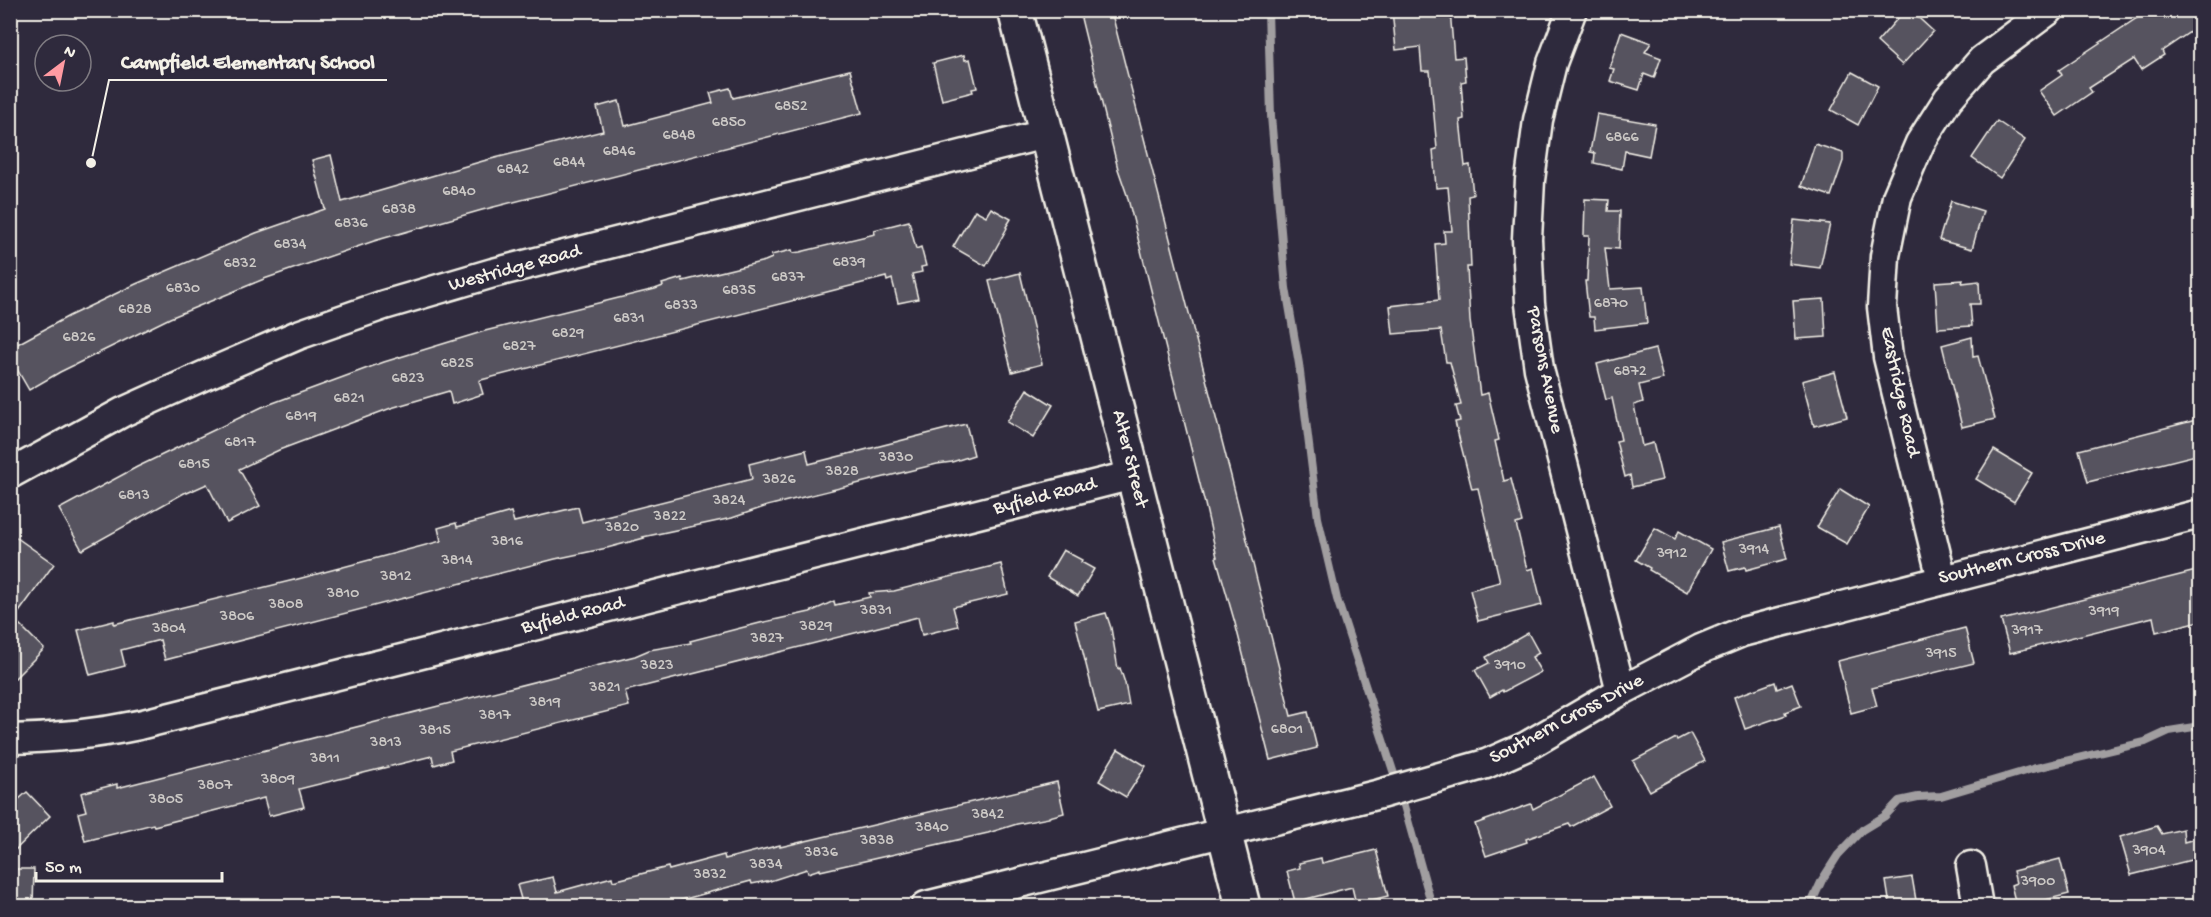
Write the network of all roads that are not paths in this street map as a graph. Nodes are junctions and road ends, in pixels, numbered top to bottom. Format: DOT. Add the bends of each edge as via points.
graph roads {
  1 [pos="1015,10"];
  2 [pos="1572,10"];
  3 [pos="2049,10"];
  4 [pos="1045,134"];
  5 [pos="10,474"];
  6 [pos="1133,475"];
  7 [pos="2200,514"];
  8 [pos="1942,579"];
  9 [pos="1621,692"];
  10 [pos="10,739"];
  11 [pos="1224,831"];
  12 [pos="1971,866"];
  13 [pos="926,906"];
  14 [pos="1243,906"];
  15 [pos="1978,906"];
  1 -- 4 [label="street, Alter Street"];
  2 -- 9 [label="street, Parsons Avenue" via="1552,63 1538,120 1527,239 1530,304 1539,369"];
  3 -- 8 [label="street, Eastridge Road" via="1982,60 1948,99 1920,143 1897,197 1885,256 1882,307 1888,357"];
  4 -- 5 [label="street, Westridge Road" via="504,270 384,305 298,335 123,412"];
  4 -- 6 [label="street, Alter Street"];
  6 -- 10 [label="street, Byfield Road" via="139,725 58,738"];
  6 -- 11 [label="street, Alter Street"];
  7 -- 8 [label="street, Southern Cross Drive"];
  8 -- 9 [label="street, Southern Cross Drive" via="1742,632"];
  9 -- 11 [label="street, Southern Cross Drive" via="1527,746 1486,764"];
  11 -- 13 [label="street, Southern Cross Drive"];
  11 -- 14 [label="street, Alter Street"];
  12 -- 15 [label="street"];
}
